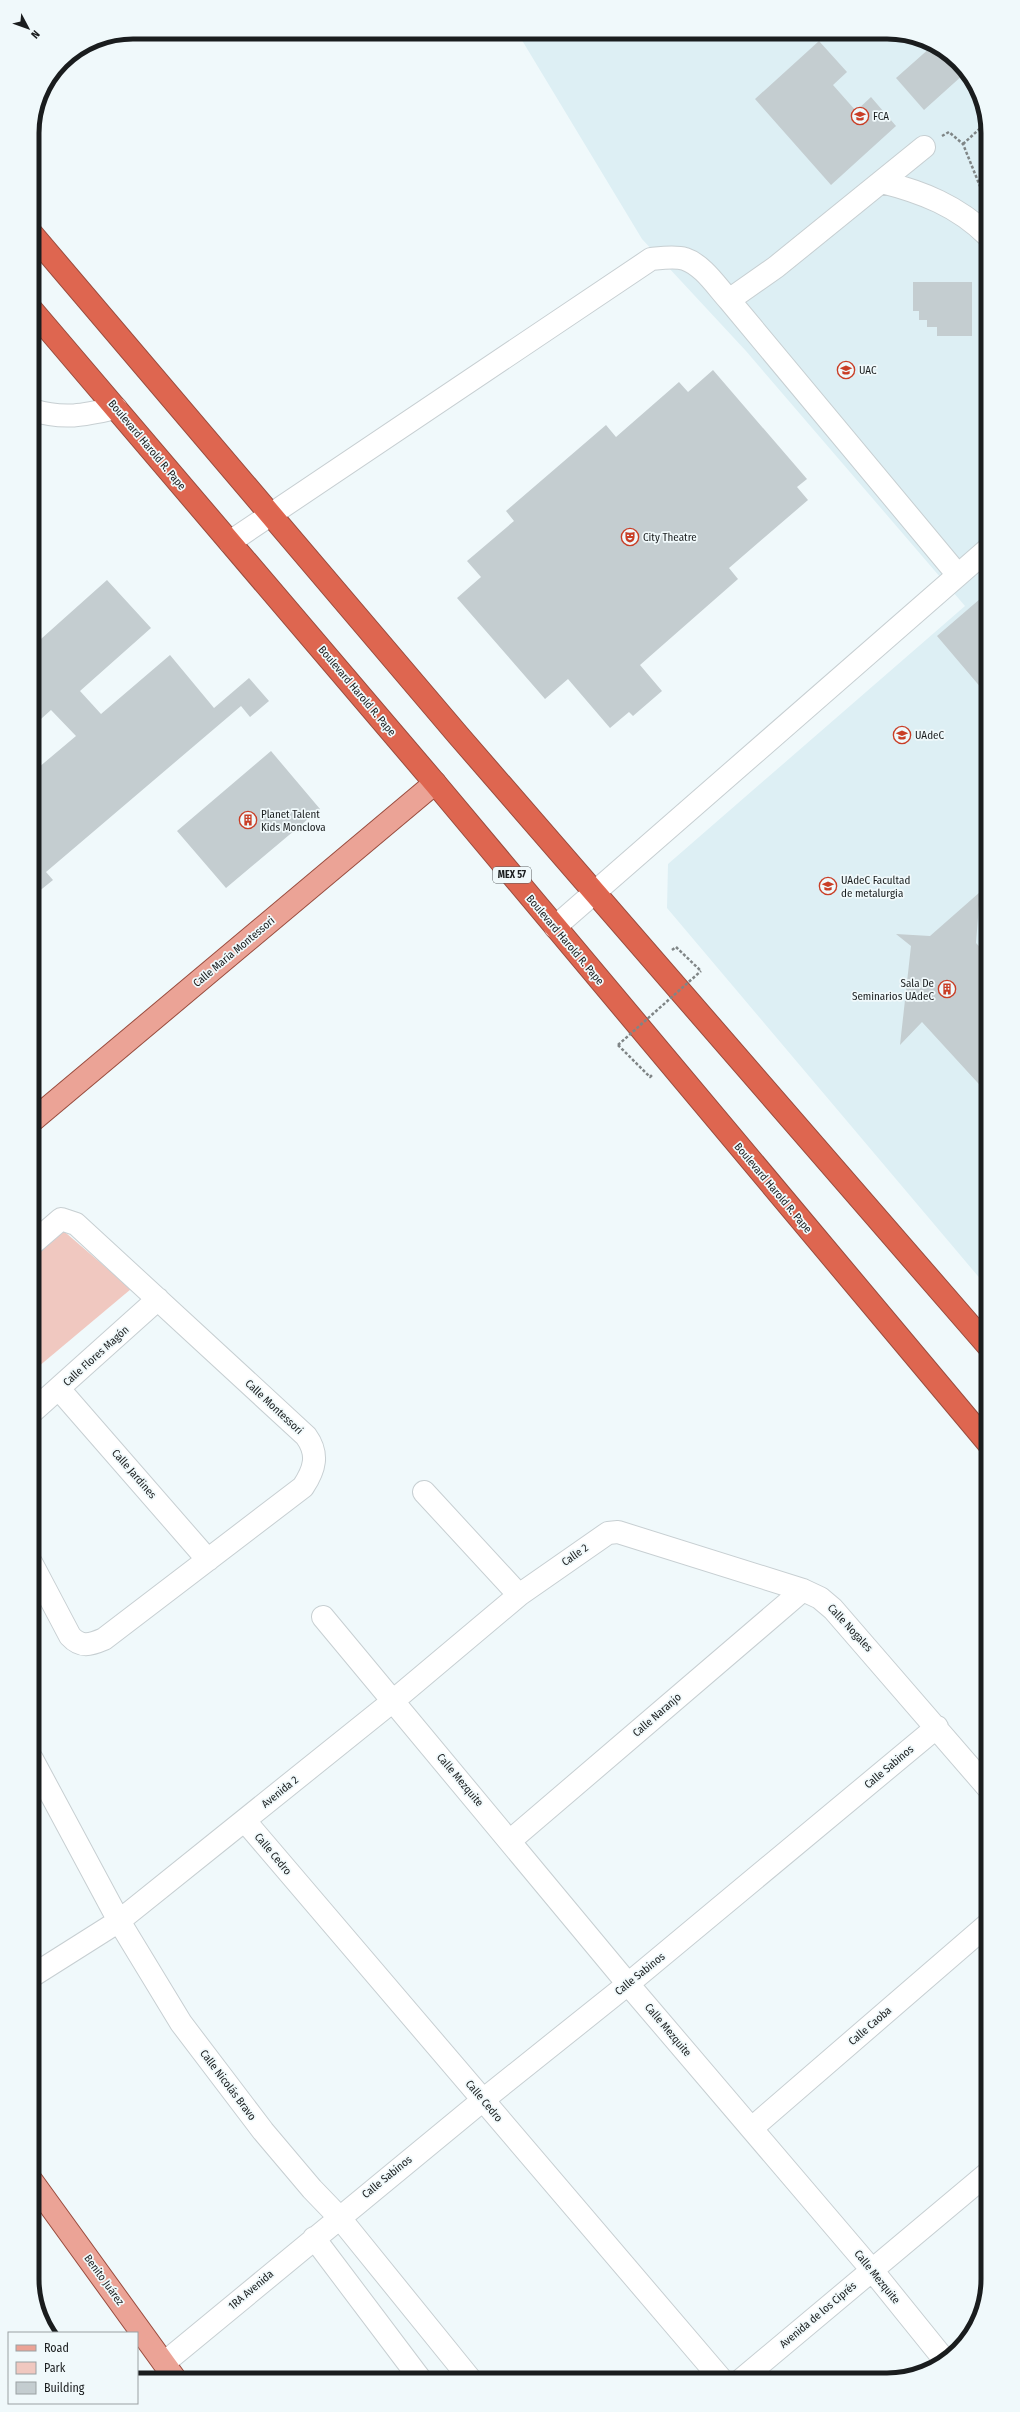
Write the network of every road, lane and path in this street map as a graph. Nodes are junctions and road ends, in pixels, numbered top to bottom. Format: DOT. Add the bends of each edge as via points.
graph roads {
  1 [pos="981,128"];
  2 [pos="963,144"];
  3 [pos="924,147"];
  4 [pos="882,182"];
  5 [pos="981,189"];
  6 [pos="981,230"];
  7 [pos="39,242"];
  8 [pos="728,300"];
  9 [pos="39,318"];
  10 [pos="116,408"];
  11 [pos="39,412"];
  12 [pos="270,513"];
  13 [pos="230,542"];
  14 [pos="981,555"];
  15 [pos="958,575"];
  16 [pos="435,783"];
  17 [pos="594,893"];
  18 [pos="555,927"];
  19 [pos="676,947"];
  20 [pos="650,1077"];
  21 [pos="39,1115"];
  22 [pos="39,1238"];
  23 [pos="158,1299"];
  24 [pos="981,1338"];
  25 [pos="59,1389"];
  26 [pos="39,1406"];
  27 [pos="981,1435"];
  28 [pos="424,1492"];
  29 [pos="637,1538"];
  30 [pos="208,1560"];
  31 [pos="39,1577"];
  32 [pos="803,1590"];
  33 [pos="519,1595"];
  34 [pos="323,1618"];
  35 [pos="393,1701"];
  36 [pos="937,1727"];
  37 [pos="39,1771"];
  38 [pos="981,1780"];
  39 [pos="245,1821"];
  40 [pos="511,1840"];
  41 [pos="119,1921"];
  42 [pos="981,1930"];
  43 [pos="39,1972"];
  44 [pos="628,1984"];
  45 [pos="483,2100"];
  46 [pos="752,2128"];
  47 [pos="981,2178"];
  48 [pos="39,2191"];
  49 [pos="339,2217"];
  50 [pos="314,2238"];
  51 [pos="872,2270"];
  52 [pos="941,2356"];
  53 [pos="170,2371"];
  54 [pos="417,2373"];
  55 [pos="465,2373"];
  56 [pos="716,2373"];
  57 [pos="749,2373"];
  1 -- 2 [label="path"];
  2 -- 3 [label="path" via="949,132"];
  2 -- 5 [label="path"];
  3 -- 4 [label="street"];
  4 -- 6 [label="street" via="936,199 954,209"];
  4 -- 8 [label="street" via="776,267"];
  7 -- 12 [label="highway"];
  8 -- 12 [label="street" via="698,266 686,260 651,258"];
  8 -- 15 [label="street"];
  9 -- 10 [label="highway, Boulevard Harold R. Pape / MEX 57"];
  10 -- 11 [label="street" via="66,417"];
  10 -- 13 [label="highway, Boulevard Harold R. Pape / MEX 57"];
  12 -- 13 [label="street"];
  12 -- 17 [label="highway"];
  13 -- 16 [label="highway, Boulevard Harold R. Pape / MEX 57"];
  14 -- 15 [label="street"];
  15 -- 17 [label="street"];
  16 -- 18 [label="highway, Boulevard Harold R. Pape / MEX 57"];
  16 -- 21 [label="main road, Calle María Montessori"];
  17 -- 18 [label="street"];
  17 -- 24 [label="highway"];
  18 -- 27 [label="highway, Boulevard Harold R. Pape / MEX 57"];
  19 -- 20 [label="path, bridge" via="701,971 618,1045"];
  22 -- 23 [label="street, Calle Montessori" via="61,1219 70,1221 86,1232"];
  23 -- 25 [label="street, Calle Flores Magón"];
  23 -- 30 [label="street, Calle Montessori" via="306,1436 312,1445 315,1459 312,1474 303,1487"];
  25 -- 26 [label="street, Calle Flores Magón"];
  25 -- 30 [label="street, Calle Jardines"];
  28 -- 33 [label="street"];
  29 -- 32 [label="street, Calle Nogales"];
  29 -- 33 [label="street, Calle 2" via="618,1532 608,1532"];
  30 -- 31 [label="street, Calle Montessori" via="104,1639 89,1645 79,1643 70,1636"];
  32 -- 36 [label="street, Calle Nogales" via="820,1598 833,1609"];
  32 -- 40 [label="street, Calle Naranjo"];
  33 -- 35 [label="street, Avenida 2"];
  34 -- 35 [label="street, Calle Mezquite"];
  35 -- 39 [label="street, Avenida 2"];
  35 -- 40 [label="street, Calle Mezquite"];
  36 -- 38 [label="street, Calle Nogales"];
  36 -- 44 [label="street, Calle Sabinos"];
  37 -- 41 [label="street, Calle Nicolás Bravo"];
  39 -- 41 [label="street, Avenida 2"];
  39 -- 45 [label="street, Calle Cedro"];
  40 -- 44 [label="street, Calle Mezquite"];
  41 -- 43 [label="street, Avenida 2"];
  41 -- 49 [label="street, Calle Nicolás Bravo" via="181,2023 263,2131"];
  42 -- 46 [label="street, Calle Caoba"];
  44 -- 45 [label="street, Calle Sabinos"];
  44 -- 46 [label="street, Calle Mezquite"];
  45 -- 49 [label="street, Calle Sabinos"];
  45 -- 56 [label="street, Calle Cedro"];
  46 -- 51 [label="street, Calle Mezquite"];
  47 -- 51 [label="street, Avenida de los Ciprés"];
  48 -- 53 [label="main road, Benito Juárez"];
  49 -- 50 [label="street, 1RA Avenida"];
  49 -- 55 [label="street, Calle Nicolás Bravo"];
  50 -- 53 [label="street, 1RA Avenida"];
  50 -- 54 [label="street"];
  51 -- 52 [label="street, Calle Mezquite"];
  51 -- 57 [label="street, Avenida de los Ciprés"];
}
